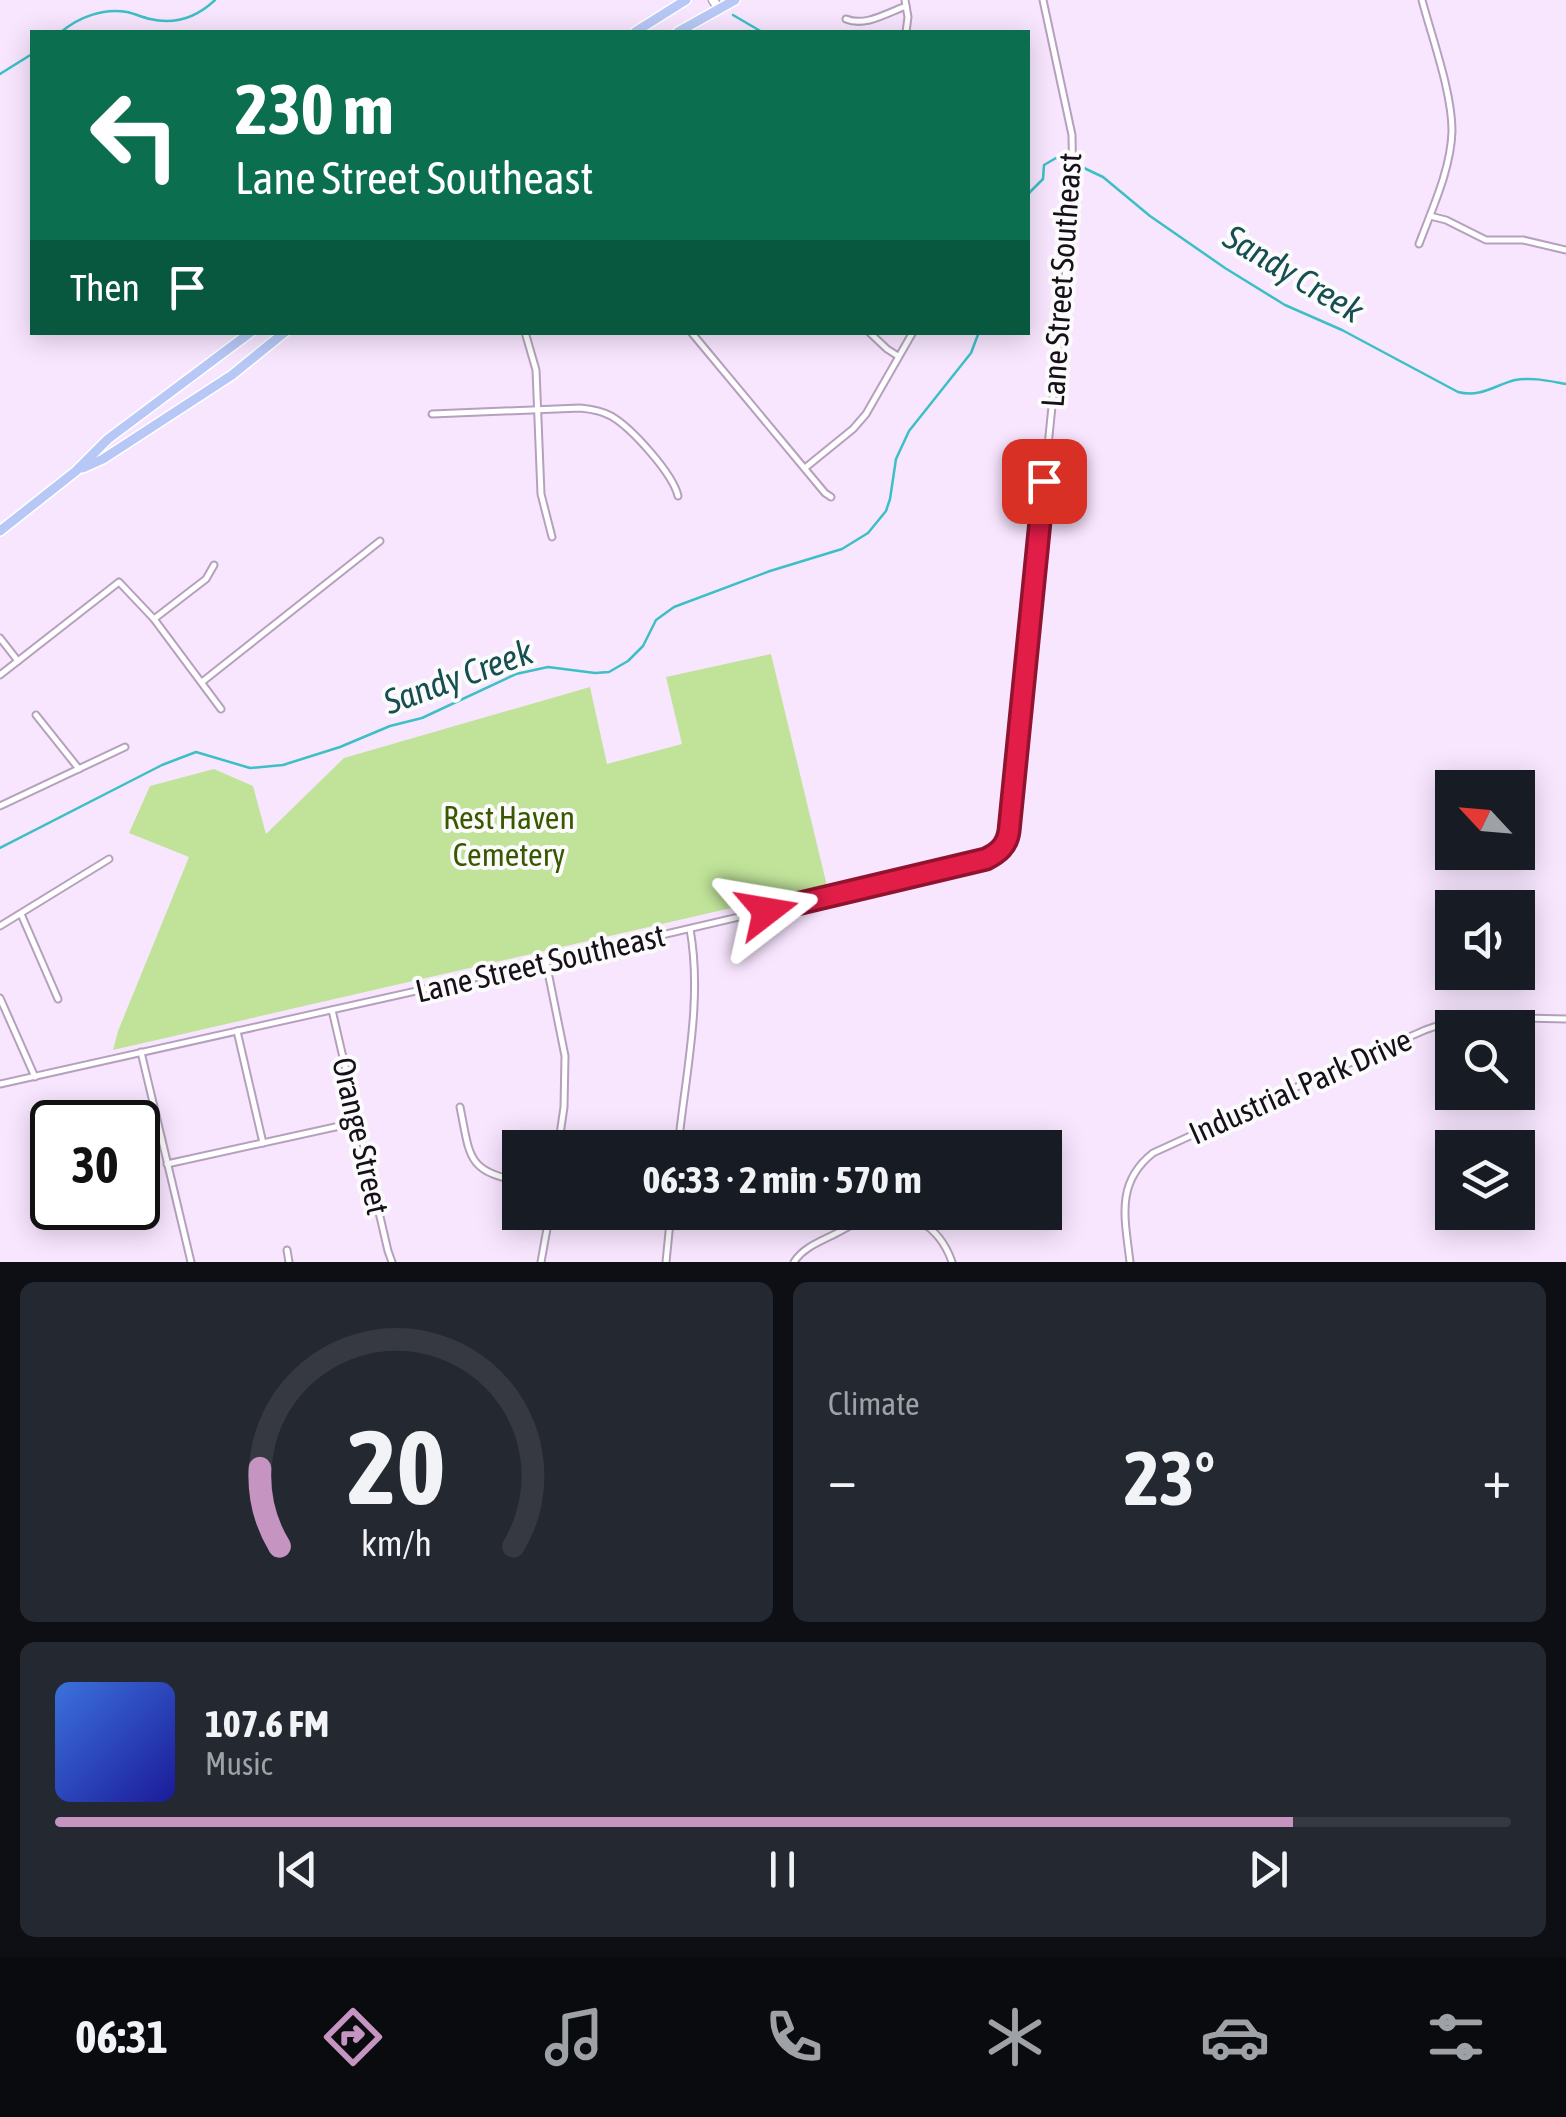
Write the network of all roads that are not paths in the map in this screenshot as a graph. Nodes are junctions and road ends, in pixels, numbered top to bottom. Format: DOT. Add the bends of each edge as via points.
graph roads {
  1 [pos="686,0"];
  2 [pos="735,0"];
  3 [pos="1043,0"];
  4 [pos="1422,0"];
  5 [pos="905,3"];
  6 [pos="716,4"];
  7 [pos="846,19"];
  8 [pos="638,30"];
  9 [pos="681,30"];
  10 [pos="906,30"];
  11 [pos="1430,216"];
  12 [pos="1419,244"];
  13 [pos="1566,250"];
  14 [pos="247,335"];
  15 [pos="282,335"];
  16 [pos="526,335"];
  17 [pos="694,335"];
  18 [pos="872,335"];
  19 [pos="911,335"];
  20 [pos="898,356"];
  21 [pos="537,410"];
  22 [pos="432,414"];
  23 [pos="805,468"];
  24 [pos="76,471"];
  25 [pos="678,496"];
  26 [pos="832,497"];
  27 [pos="0,530"];
  28 [pos="552,536"];
  29 [pos="380,541"];
  30 [pos="214,565"];
  31 [pos="154,619"];
  32 [pos="0,638"];
  33 [pos="18,661"];
  34 [pos="0,675"];
  35 [pos="202,682"];
  36 [pos="221,709"];
  37 [pos="36,715"];
  38 [pos="125,747"];
  39 [pos="79,769"];
  40 [pos="0,806"];
  41 [pos="109,859"];
  42 [pos="21,914"];
  43 [pos="0,926"];
  44 [pos="690,929"];
  45 [pos="546,962"];
  46 [pos="0,998"];
  47 [pos="58,998"];
  48 [pos="332,1010"];
  49 [pos="1566,1019"];
  50 [pos="237,1031"];
  51 [pos="142,1052"];
  52 [pos="35,1077"];
  53 [pos="0,1084"];
  54 [pos="460,1107"];
  55 [pos="358,1122"];
  56 [pos="561,1130"];
  57 [pos="680,1130"];
  58 [pos="263,1143"];
  59 [pos="167,1164"];
  60 [pos="502,1177"];
  61 [pos="547,1230"];
  62 [pos="669,1230"];
  63 [pos="843,1230"];
  64 [pos="932,1230"];
  65 [pos="286,1250"];
  66 [pos="191,1262"];
  67 [pos="289,1262"];
  68 [pos="392,1262"];
  69 [pos="542,1262"];
  70 [pos="666,1262"];
  71 [pos="794,1262"];
  72 [pos="952,1262"];
  73 [pos="1130,1262"];
  1 -- 8 [label="main road"];
  2 -- 6 [label="main road"];
  3 -- 44 [label="street, Lane Street Southeast" via="1068,114 1074,199 1004,846 975,862"];
  4 -- 11 [label="street" via="1452,130"];
  5 -- 7 [label="street" via="862,22"];
  5 -- 10 [label="street"];
  6 -- 9 [label="main road"];
  11 -- 12 [label="street"];
  11 -- 13 [label="street" via="1486,240"];
  14 -- 24 [label="main road" via="108,439"];
  15 -- 24 [label="main road"];
  16 -- 21 [label="street"];
  17 -- 23 [label="street"];
  18 -- 20 [label="street"];
  19 -- 20 [label="street"];
  20 -- 23 [label="street" via="866,414"];
  21 -- 22 [label="street"];
  21 -- 25 [label="street" via="580,408 611,416 667,472"];
  21 -- 28 [label="street" via="541,494"];
  23 -- 26 [label="street"];
  24 -- 27 [label="main road"];
  29 -- 35 [label="street"];
  30 -- 31 [label="street" via="206,579"];
  31 -- 33 [label="street" via="119,582"];
  31 -- 35 [label="street"];
  32 -- 33 [label="street"];
  33 -- 34 [label="street"];
  35 -- 36 [label="street"];
  37 -- 39 [label="street"];
  38 -- 39 [label="street"];
  39 -- 40 [label="street"];
  41 -- 42 [label="street"];
  42 -- 43 [label="street"];
  42 -- 47 [label="street"];
  44 -- 45 [label="street, Lane Street Southeast"];
  44 -- 57 [label="street" via="696,991"];
  45 -- 48 [label="street, Lane Street Southeast"];
  45 -- 56 [label="street" via="565,1056"];
  46 -- 52 [label="street"];
  48 -- 50 [label="street, Lane Street Southeast"];
  48 -- 55 [label="street, Orange Street"];
  49 -- 73 [label="street, Industrial Park Drive" via="1452,1021 1153,1153 1127,1186"];
  50 -- 51 [label="street, Lane Street Southeast"];
  50 -- 58 [label="street"];
  51 -- 52 [label="street, Lane Street Southeast"];
  51 -- 59 [label="street"];
  52 -- 53 [label="street, Lane Street Southeast"];
  54 -- 60 [label="street" via="474,1161"];
  55 -- 58 [label="street"];
  55 -- 68 [label="street, Orange Street"];
  58 -- 59 [label="street"];
  59 -- 66 [label="street"];
  61 -- 69 [label="street"];
  62 -- 70 [label="street"];
  63 -- 71 [label="street"];
  64 -- 72 [label="street"];
  65 -- 67 [label="street"];
}
